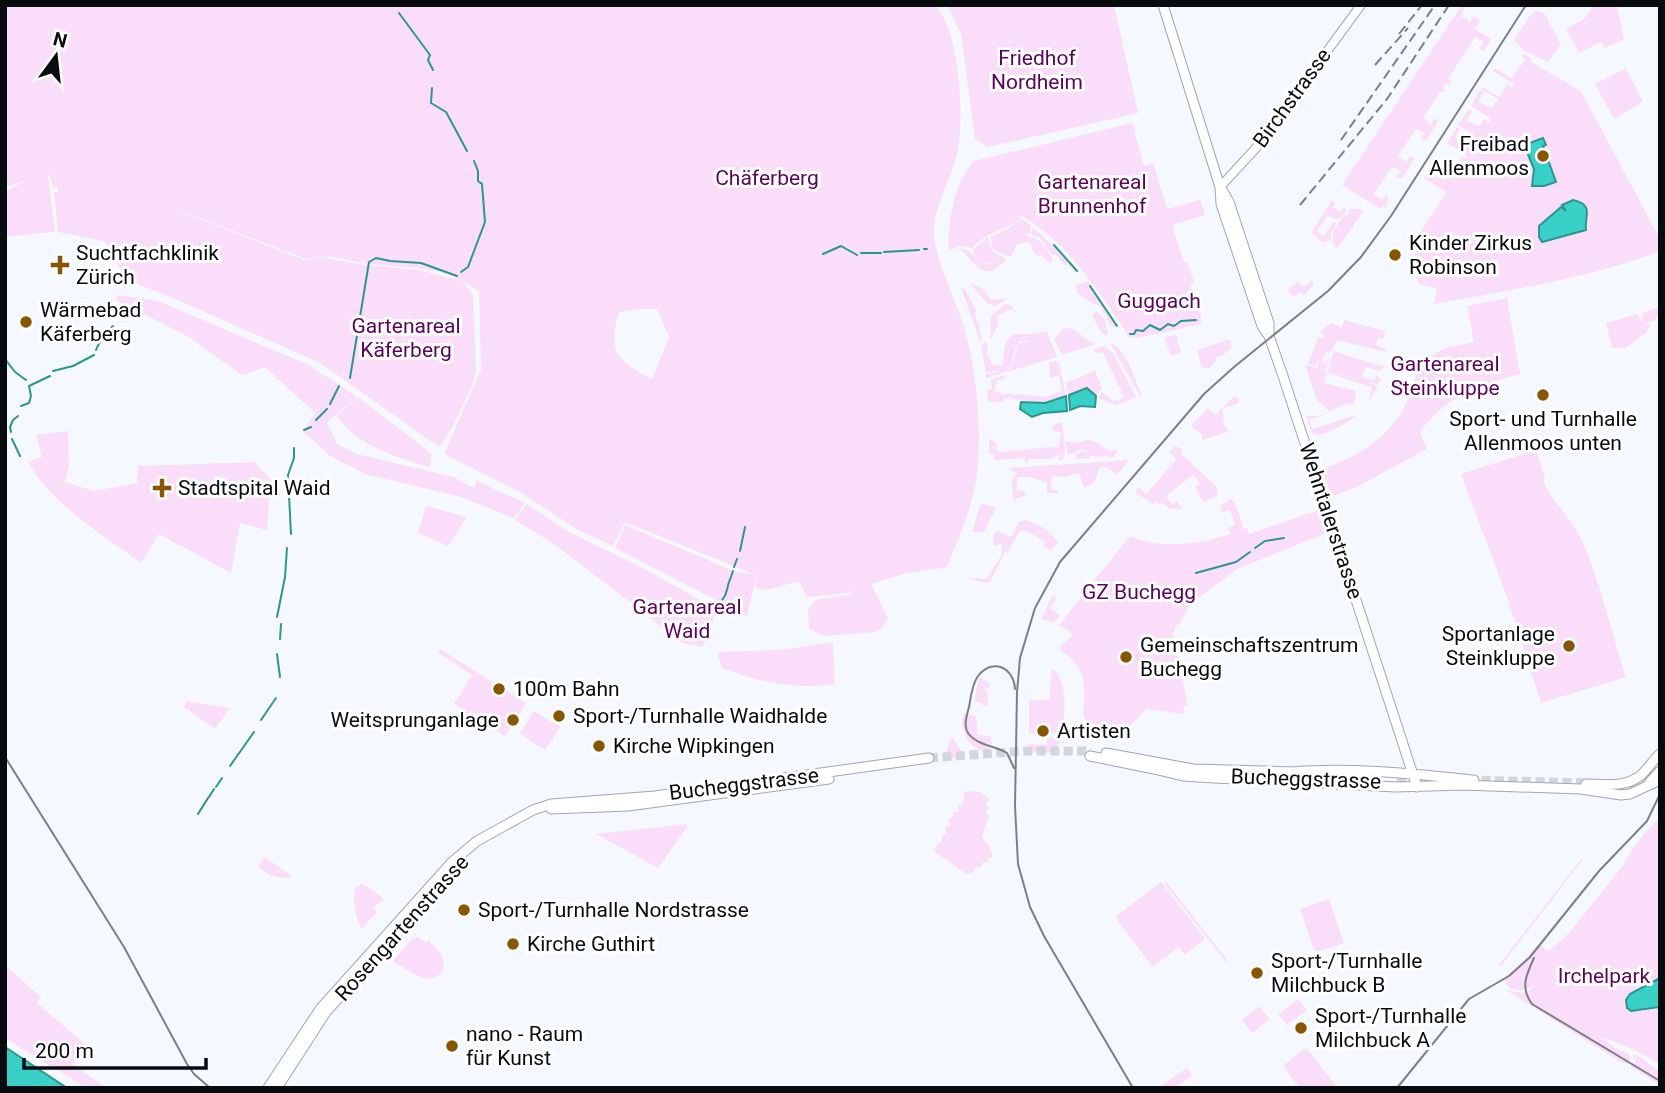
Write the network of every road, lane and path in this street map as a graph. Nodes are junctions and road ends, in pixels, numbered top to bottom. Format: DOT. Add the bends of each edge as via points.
graph roads {
  1 [pos="1163,5"];
  2 [pos="1361,5"];
  3 [pos="1220,187"];
  4 [pos="1660,754"];
  5 [pos="1150,768"];
  6 [pos="1660,771"];
  7 [pos="1291,772"];
  8 [pos="1413,774"];
  9 [pos="1660,780"];
  10 [pos="1417,787"];
  11 [pos="1646,788"];
  12 [pos="558,803"];
  13 [pos="572,809"];
  14 [pos="316,1021"];
  15 [pos="298,1050"];
  16 [pos="268,1088"];
  17 [pos="278,1088"];
  1 -- 3 [label="main road, Wehntalerstrasse"];
  2 -- 3 [label="main road, Birchstrasse" via="1256,148"];
  3 -- 8 [label="main road, Wehntalerstrasse" via="1221,204 1257,314 1269,337"];
  4 -- 8 [label="main road, Bucheggstrasse" via="1639,777 1613,785"];
  5 -- 7 [label="main road, Bucheggstrasse" via="1091,753 1193,769"];
  5 -- 7 [label="main road, Bucheggstrasse" via="1219,775 1397,780"];
  5 -- 10 [label="main road" via="1200,778"];
  6 -- 11 [label="main road"];
  7 -- 8 [label="main road, Bucheggstrasse"];
  8 -- 10 [label="main road, Wehntalerstrasse"];
  9 -- 11 [label="main road"];
  10 -- 11 [label="main road" via="1581,789 1621,795"];
  12 -- 13 [label="main road, Bucheggstrasse" via="656,796 929,761 640,804"];
  12 -- 14 [label="main road, Rosengartenstrasse" via="533,810 466,848"];
  13 -- 14 [label="main road, Rosengartenstrasse" via="536,814 467,855"];
  14 -- 15 [label="main road"];
  15 -- 16 [label="main road"];
  15 -- 17 [label="main road"];
}
